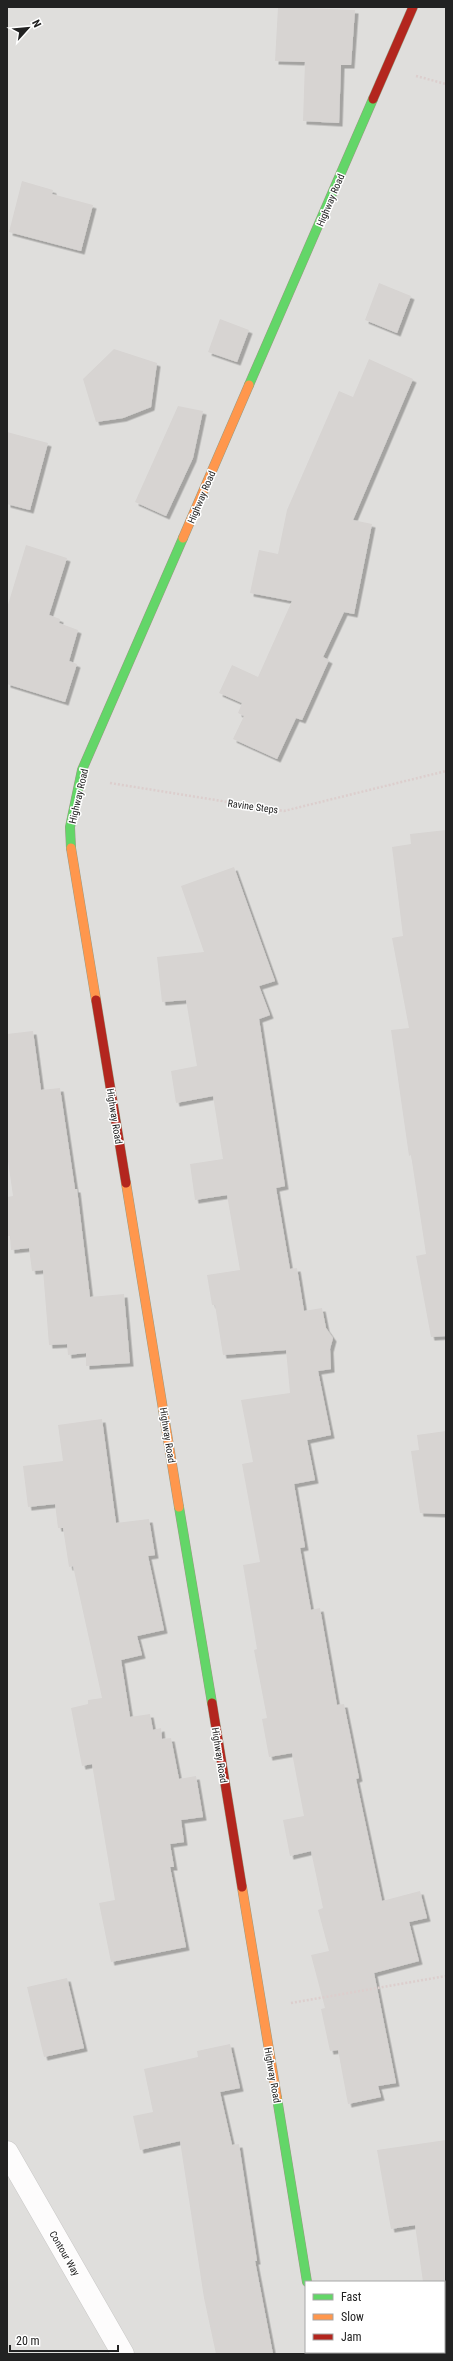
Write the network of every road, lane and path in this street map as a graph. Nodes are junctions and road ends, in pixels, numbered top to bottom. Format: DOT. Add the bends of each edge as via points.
graph roads {
  1 [pos="413,7"];
  2 [pos="446,771"];
  3 [pos="105,782"];
  4 [pos="446,1976"];
  5 [pos="261,2007"];
  6 [pos="7,2152"];
  7 [pos="307,2281"];
  8 [pos="123,2354"];
  1 -- 5 [label="street, Highway Road" via="82,770 70,827 72,856"];
  2 -- 3 [label="path, Ravine Steps" via="284,811"];
  4 -- 5 [label="path"];
  5 -- 7 [label="street, Highway Road"];
  6 -- 8 [label="street, Contour Way"];
}
